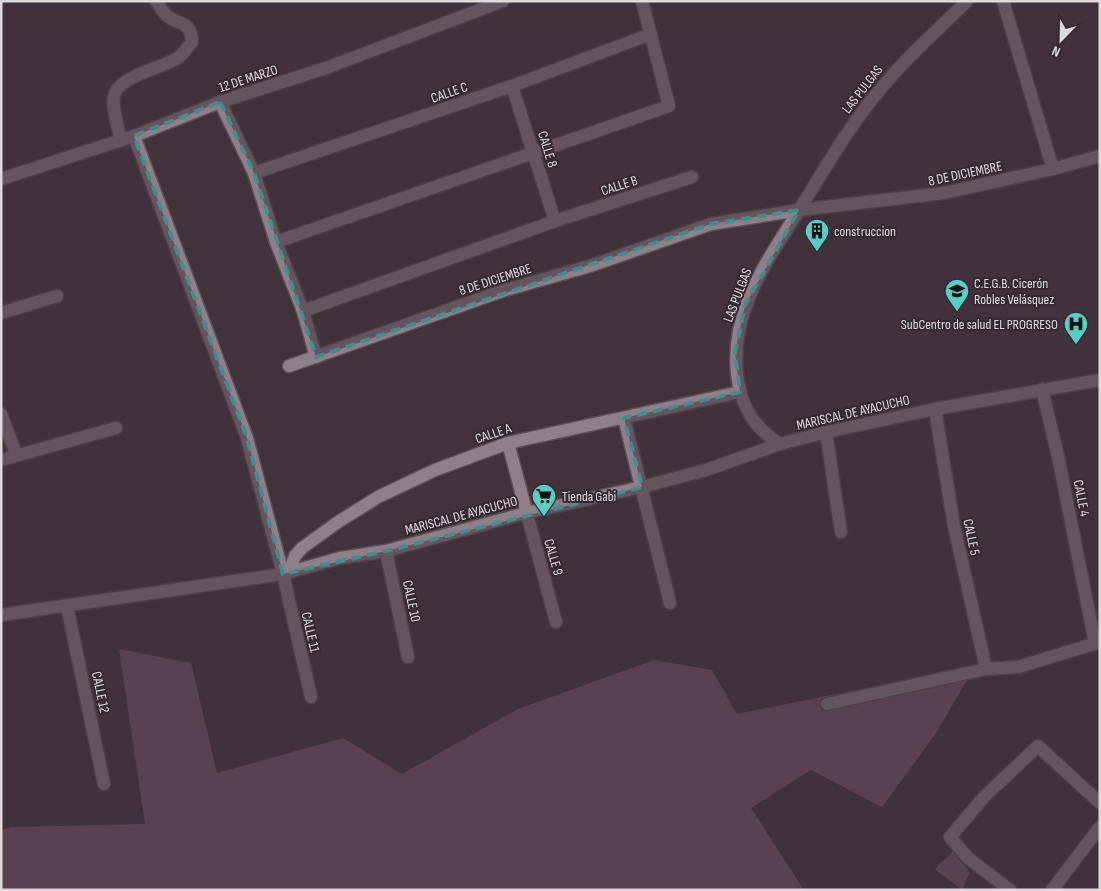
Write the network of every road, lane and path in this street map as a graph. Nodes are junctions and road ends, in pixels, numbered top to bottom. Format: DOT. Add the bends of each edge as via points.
graph roads {
  1 [pos="156,1"];
  2 [pos="503,1"];
  3 [pos="642,1"];
  4 [pos="967,1"];
  5 [pos="1003,1"];
  6 [pos="651,34"];
  7 [pos="512,86"];
  8 [pos="220,102"];
  9 [pos="134,136"];
  10 [pos="121,140"];
  11 [pos="534,154"];
  12 [pos="1100,156"];
  13 [pos="1053,169"];
  14 [pos="254,173"];
  15 [pos="692,177"];
  16 [pos="1,179"];
  17 [pos="799,210"];
  18 [pos="555,221"];
  19 [pos="276,242"];
  20 [pos="57,296"];
  21 [pos="303,311"];
  22 [pos="1,313"];
  23 [pos="316,357"];
  24 [pos="289,366"];
  25 [pos="1100,380"];
  26 [pos="1042,389"];
  27 [pos="740,392"];
  28 [pos="935,409"];
  29 [pos="1,414"];
  30 [pos="624,418"];
  31 [pos="116,428"];
  32 [pos="826,432"];
  33 [pos="508,443"];
  34 [pos="780,444"];
  35 [pos="16,454"];
  36 [pos="1,460"];
  37 [pos="642,487"];
  38 [pos="526,513"];
  39 [pos="841,532"];
  40 [pos="386,551"];
  41 [pos="286,573"];
  42 [pos="670,603"];
  43 [pos="68,606"];
  44 [pos="1,615"];
  45 [pos="556,622"];
  46 [pos="1097,643"];
  47 [pos="408,657"];
  48 [pos="986,670"];
  49 [pos="311,697"];
  50 [pos="827,704"];
  51 [pos="104,784"];
  52 [pos="1100,803"];
  53 [pos="1100,827"];
  54 [pos="1010,890"];
  55 [pos="1052,890"];
  1 -- 10 [label="street" via="166,16 184,23 191,32 192,42 179,57 137,75 117,88 114,110"];
  2 -- 8 [label="street, 12 DE MARZO" via="326,68"];
  3 -- 6 [label="street"];
  4 -- 17 [label="street, LAS PULGAS" via="887,80 842,140"];
  5 -- 13 [label="street"];
  6 -- 7 [label="street, CALLE C"];
  6 -- 11 [label="street" via="669,106"];
  7 -- 11 [label="street, CALLE 8"];
  7 -- 14 [label="street, CALLE C"];
  8 -- 9 [label="street, 12 DE MARZO"];
  8 -- 14 [label="street"];
  9 -- 10 [label="street, 12 DE MARZO"];
  9 -- 41 [label="street, CALLE 11" via="247,438"];
  10 -- 16 [label="street, 12 DE MARZO"];
  11 -- 18 [label="street, CALLE 8"];
  11 -- 19 [label="street"];
  12 -- 13 [label="street, 8 DE DICIEMBRE"];
  13 -- 17 [label="street, 8 DE DICIEMBRE" via="944,194"];
  14 -- 19 [label="street"];
  15 -- 18 [label="street, CALLE B"];
  17 -- 23 [label="street, 8 DE DICIEMBRE" via="711,224 590,266 505,290"];
  17 -- 27 [label="street, LAS PULGAS" via="761,271 745,305 736,352"];
  18 -- 21 [label="street, CALLE B"];
  19 -- 21 [label="street"];
  20 -- 22 [label="street"];
  21 -- 23 [label="street"];
  23 -- 24 [label="street, 8 DE DICIEMBRE"];
  25 -- 26 [label="street, MARISCAL DE AYACUCHO"];
  26 -- 28 [label="street, MARISCAL DE AYACUCHO"];
  26 -- 46 [label="street, CALLE 4"];
  27 -- 30 [label="street, CALLE A"];
  27 -- 34 [label="street, LAS PULGAS" via="752,422"];
  28 -- 32 [label="street, MARISCAL DE AYACUCHO"];
  28 -- 48 [label="street, CALLE 5" via="954,526"];
  29 -- 35 [label="street"];
  30 -- 33 [label="street, CALLE A"];
  30 -- 37 [label="street"];
  31 -- 35 [label="street"];
  32 -- 34 [label="street, MARISCAL DE AYACUCHO"];
  32 -- 39 [label="street"];
  33 -- 38 [label="street, CALLE 9"];
  33 -- 41 [label="street, CALLE A" via="435,470 378,497 302,548"];
  34 -- 37 [label="street, MARISCAL DE AYACUCHO" via="706,470"];
  35 -- 36 [label="street"];
  37 -- 38 [label="street, MARISCAL DE AYACUCHO"];
  37 -- 42 [label="street"];
  38 -- 40 [label="street, MARISCAL DE AYACUCHO"];
  38 -- 45 [label="street, CALLE 9"];
  40 -- 41 [label="street, MARISCAL DE AYACUCHO" via="340,558"];
  40 -- 47 [label="street, CALLE 10"];
  41 -- 43 [label="street, MARISCAL DE AYACUCHO"];
  41 -- 49 [label="street, CALLE 11"];
  43 -- 44 [label="street, MARISCAL DE AYACUCHO"];
  43 -- 51 [label="street, CALLE 12"];
  46 -- 48 [label="street" via="1018,667"];
  48 -- 50 [label="street"];
  52 -- 54 [label="street" via="1038,746 984,797 950,837 968,858"];
  53 -- 55 [label="street"];
}
